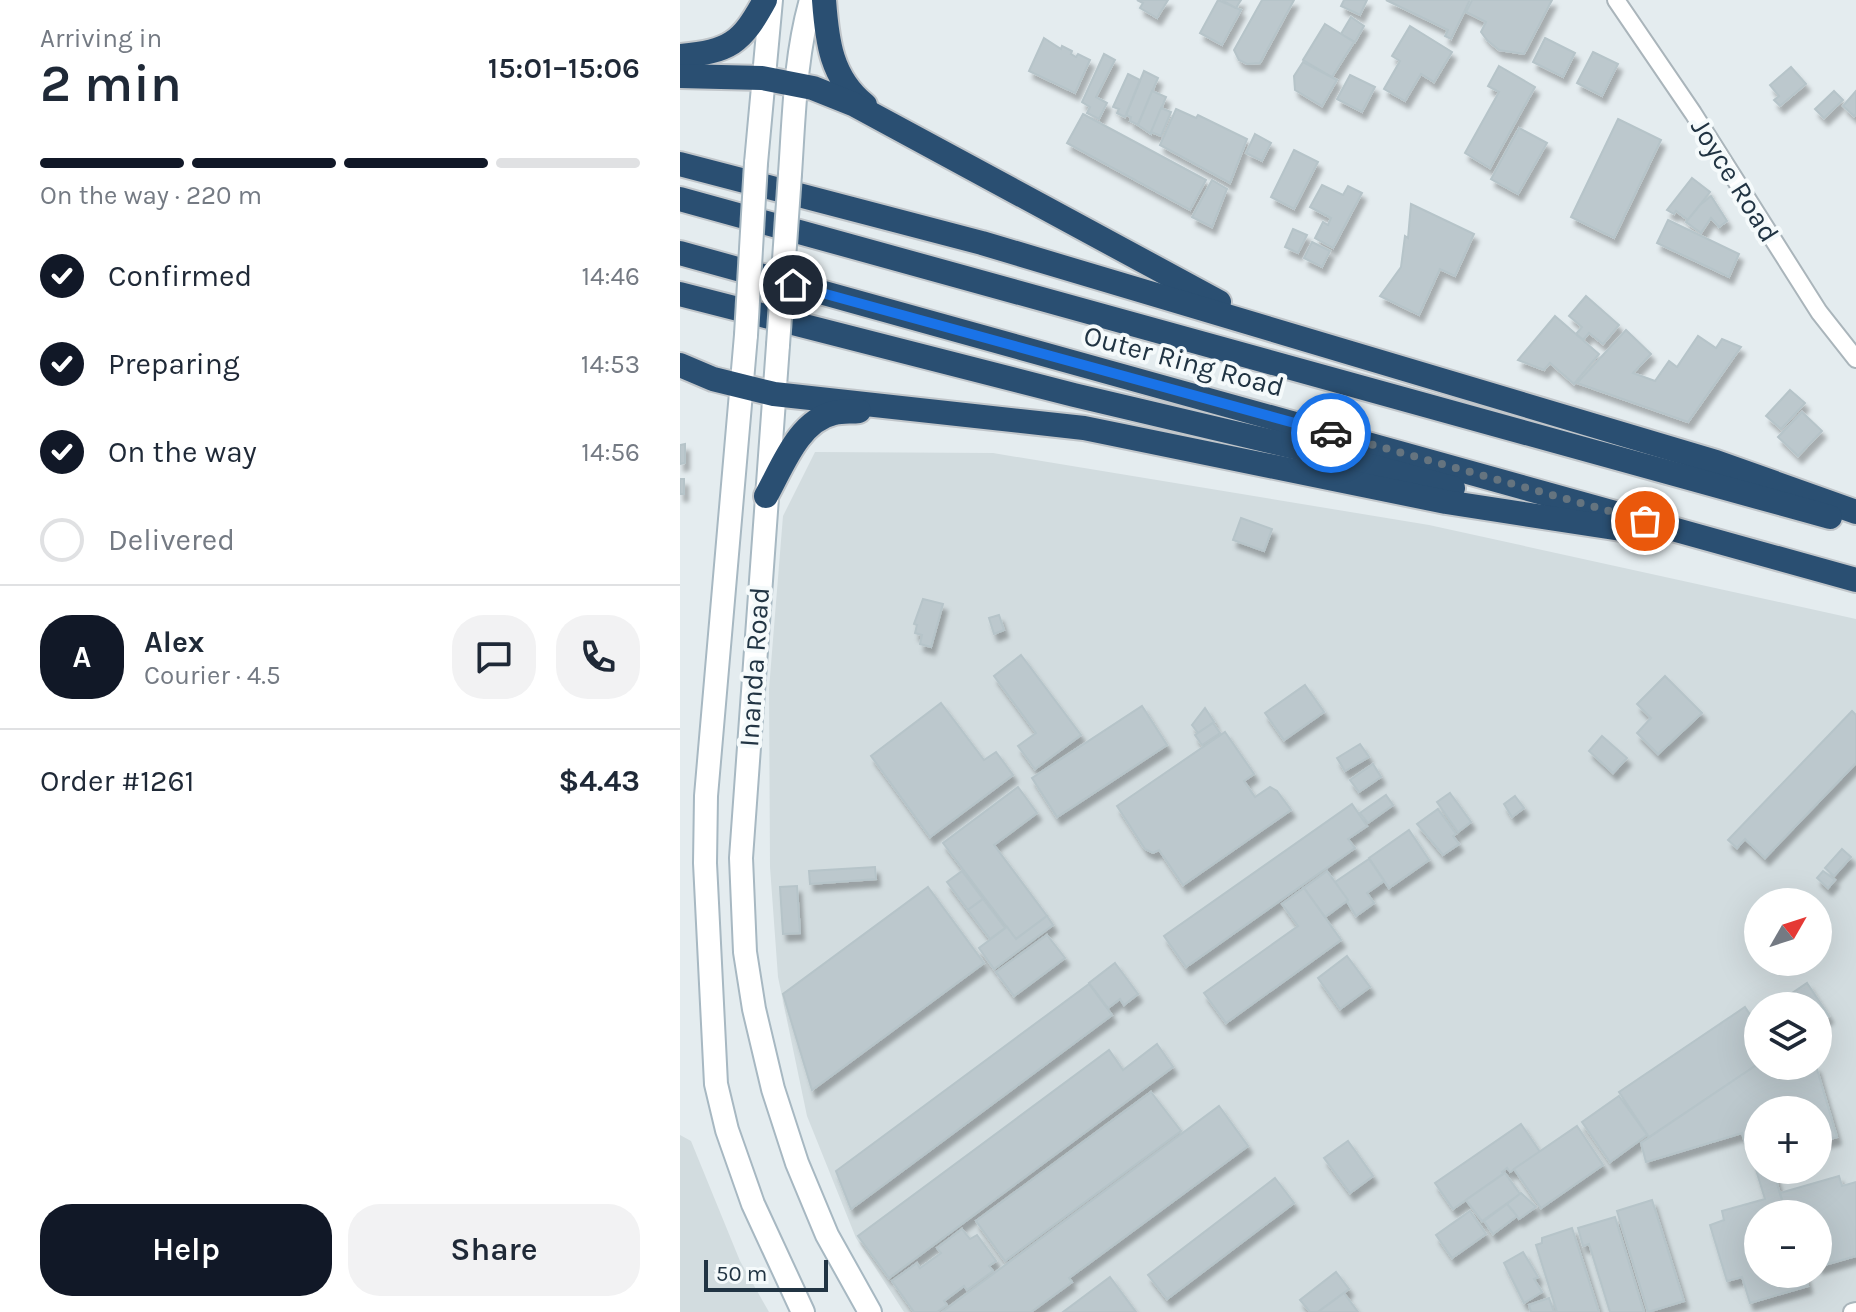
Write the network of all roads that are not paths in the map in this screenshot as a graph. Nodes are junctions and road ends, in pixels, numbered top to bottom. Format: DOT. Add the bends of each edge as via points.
graph roads {
  1 [pos="765,0"];
  2 [pos="771,0"];
  3 [pos="811,0"];
  4 [pos="824,0"];
  5 [pos="1616,0"];
  6 [pos="680,56"];
  7 [pos="680,76"];
  8 [pos="762,78"];
  9 [pos="797,84"];
  10 [pos="882,120"];
  11 [pos="680,164"];
  12 [pos="680,199"];
  13 [pos="680,253"];
  14 [pos="680,294"];
  15 [pos="1282,332"];
  16 [pos="1856,359"];
  17 [pos="680,365"];
  18 [pos="740,387"];
  19 [pos="774,394"];
  20 [pos="906,407"];
  21 [pos="766,496"];
  22 [pos="1856,512"];
  23 [pos="1572,519"];
  24 [pos="1856,524"];
  25 [pos="1761,554"];
  26 [pos="1856,580"];
  27 [pos="803,1312"];
  28 [pos="870,1312"];
  1 -- 6 [label="highway" via="749,29 731,44"];
  2 -- 8 [label="main road, Inanda Road"];
  3 -- 9 [label="main road, Inanda Road"];
  4 -- 10 [label="highway" via="837,71 855,97"];
  5 -- 16 [label="street, Joyce Road" via="1819,312"];
  7 -- 8 [label="highway"];
  8 -- 9 [label="highway"];
  8 -- 18 [label="main road, Inanda Road, bridge"];
  9 -- 10 [label="highway"];
  9 -- 19 [label="main road, Inanda Road, bridge"];
  10 -- 15 [label="highway"];
  11 -- 15 [label="highway" via="982,243"];
  12 -- 24 [label="highway, Outer Ring Road"];
  13 -- 25 [label="highway, Outer Ring Road"];
  14 -- 23 [label="highway"];
  15 -- 22 [label="highway" via="1716,462"];
  17 -- 18 [label="highway"];
  18 -- 19 [label="highway"];
  18 -- 27 [label="main road, Inanda Road" via="705,844 716,1084 753,1204"];
  19 -- 20 [label="highway"];
  19 -- 21 [label="main road, Inanda Road"];
  20 -- 21 [label="highway" via="832,413 812,425 799,437"];
  20 -- 23 [label="highway" via="1084,428 1446,502"];
  21 -- 28 [label="main road, Inanda Road" via="741,858 745,952 773,1089 797,1163 827,1235"];
  23 -- 25 [label="highway"];
  25 -- 26 [label="highway, Outer Ring Road"];
}
